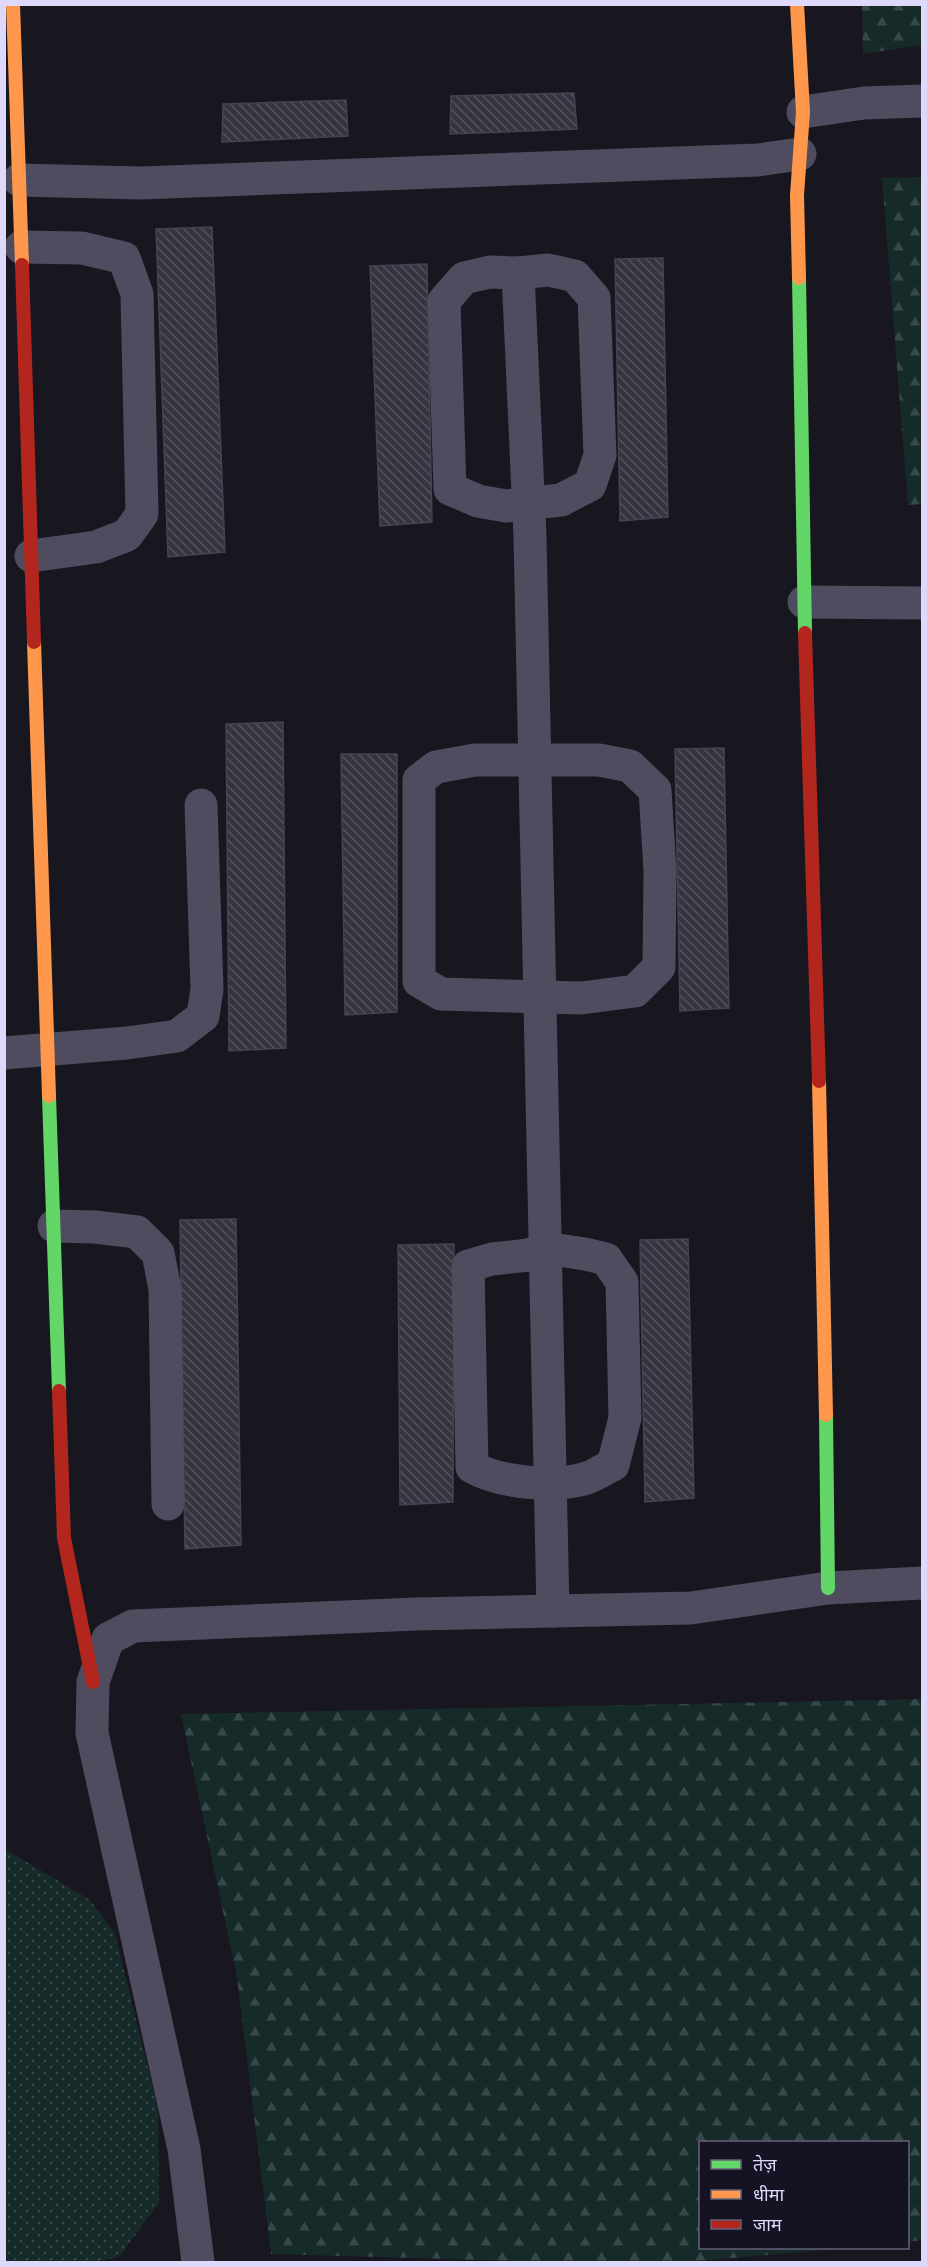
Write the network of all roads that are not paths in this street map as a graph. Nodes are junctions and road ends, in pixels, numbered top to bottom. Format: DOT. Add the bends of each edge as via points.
graph roads {
  1 [pos="13,4"];
  2 [pos="797,4"];
  3 [pos="922,101"];
  4 [pos="803,112"];
  5 [pos="800,153"];
  6 [pos="19,180"];
  7 [pos="21,247"];
  8 [pos="518,273"];
  9 [pos="528,504"];
  10 [pos="31,556"];
  11 [pos="804,602"];
  12 [pos="922,603"];
  13 [pos="534,761"];
  14 [pos="201,805"];
  15 [pos="539,998"];
  16 [pos="48,1051"];
  17 [pos="4,1053"];
  18 [pos="54,1226"];
  19 [pos="545,1248"];
  20 [pos="550,1484"];
  21 [pos="168,1504"];
  22 [pos="922,1583"];
  23 [pos="828,1587"];
  24 [pos="553,1611"];
  25 [pos="93,1682"];
  26 [pos="198,2262"];
  1 -- 6 [label="street"];
  2 -- 4 [label="street"];
  3 -- 4 [label="street" via="864,103"];
  4 -- 5 [label="street"];
  5 -- 6 [label="street" via="758,160 140,183"];
  5 -- 11 [label="street" via="797,195"];
  6 -- 7 [label="street"];
  7 -- 10 [label="street"];
  7 -- 10 [label="street" via="82,248 124,258 137,294 142,514 127,535 96,547"];
  8 -- 9 [label="street"];
  8 -- 9 [label="street" via="548,270 575,276 594,298 600,455 590,484 561,500"];
  8 -- 9 [label="street" via="490,272 464,278 444,301 450,489 478,501 506,506"];
  9 -- 13 [label="street"];
  10 -- 16 [label="street"];
  11 -- 12 [label="street"];
  11 -- 23 [label="street" via="823,1183"];
  13 -- 15 [label="street"];
  13 -- 15 [label="street" via="599,760 630,766 655,790 660,871 659,967 635,991 581,998"];
  13 -- 15 [label="street" via="475,760 436,767 419,780 419,981 441,994"];
  14 -- 16 [label="street" via="207,989 203,1016 177,1036"];
  15 -- 19 [label="street"];
  16 -- 17 [label="street"];
  16 -- 18 [label="street"];
  18 -- 21 [label="street" via="137,1232 158,1253 165,1289"];
  18 -- 25 [label="street" via="64,1538"];
  19 -- 20 [label="street"];
  19 -- 20 [label="street" via="606,1260 622,1282 625,1418 613,1465 587,1478"];
  19 -- 20 [label="street" via="529,1255 468,1266 471,1455 472,1467 487,1476"];
  20 -- 24 [label="street"];
  22 -- 23 [label="street"];
  23 -- 24 [label="street" via="691,1608"];
  24 -- 25 [label="street" via="133,1626 108,1639"];
  25 -- 26 [label="street" via="92,1733 184,2149"];
}
